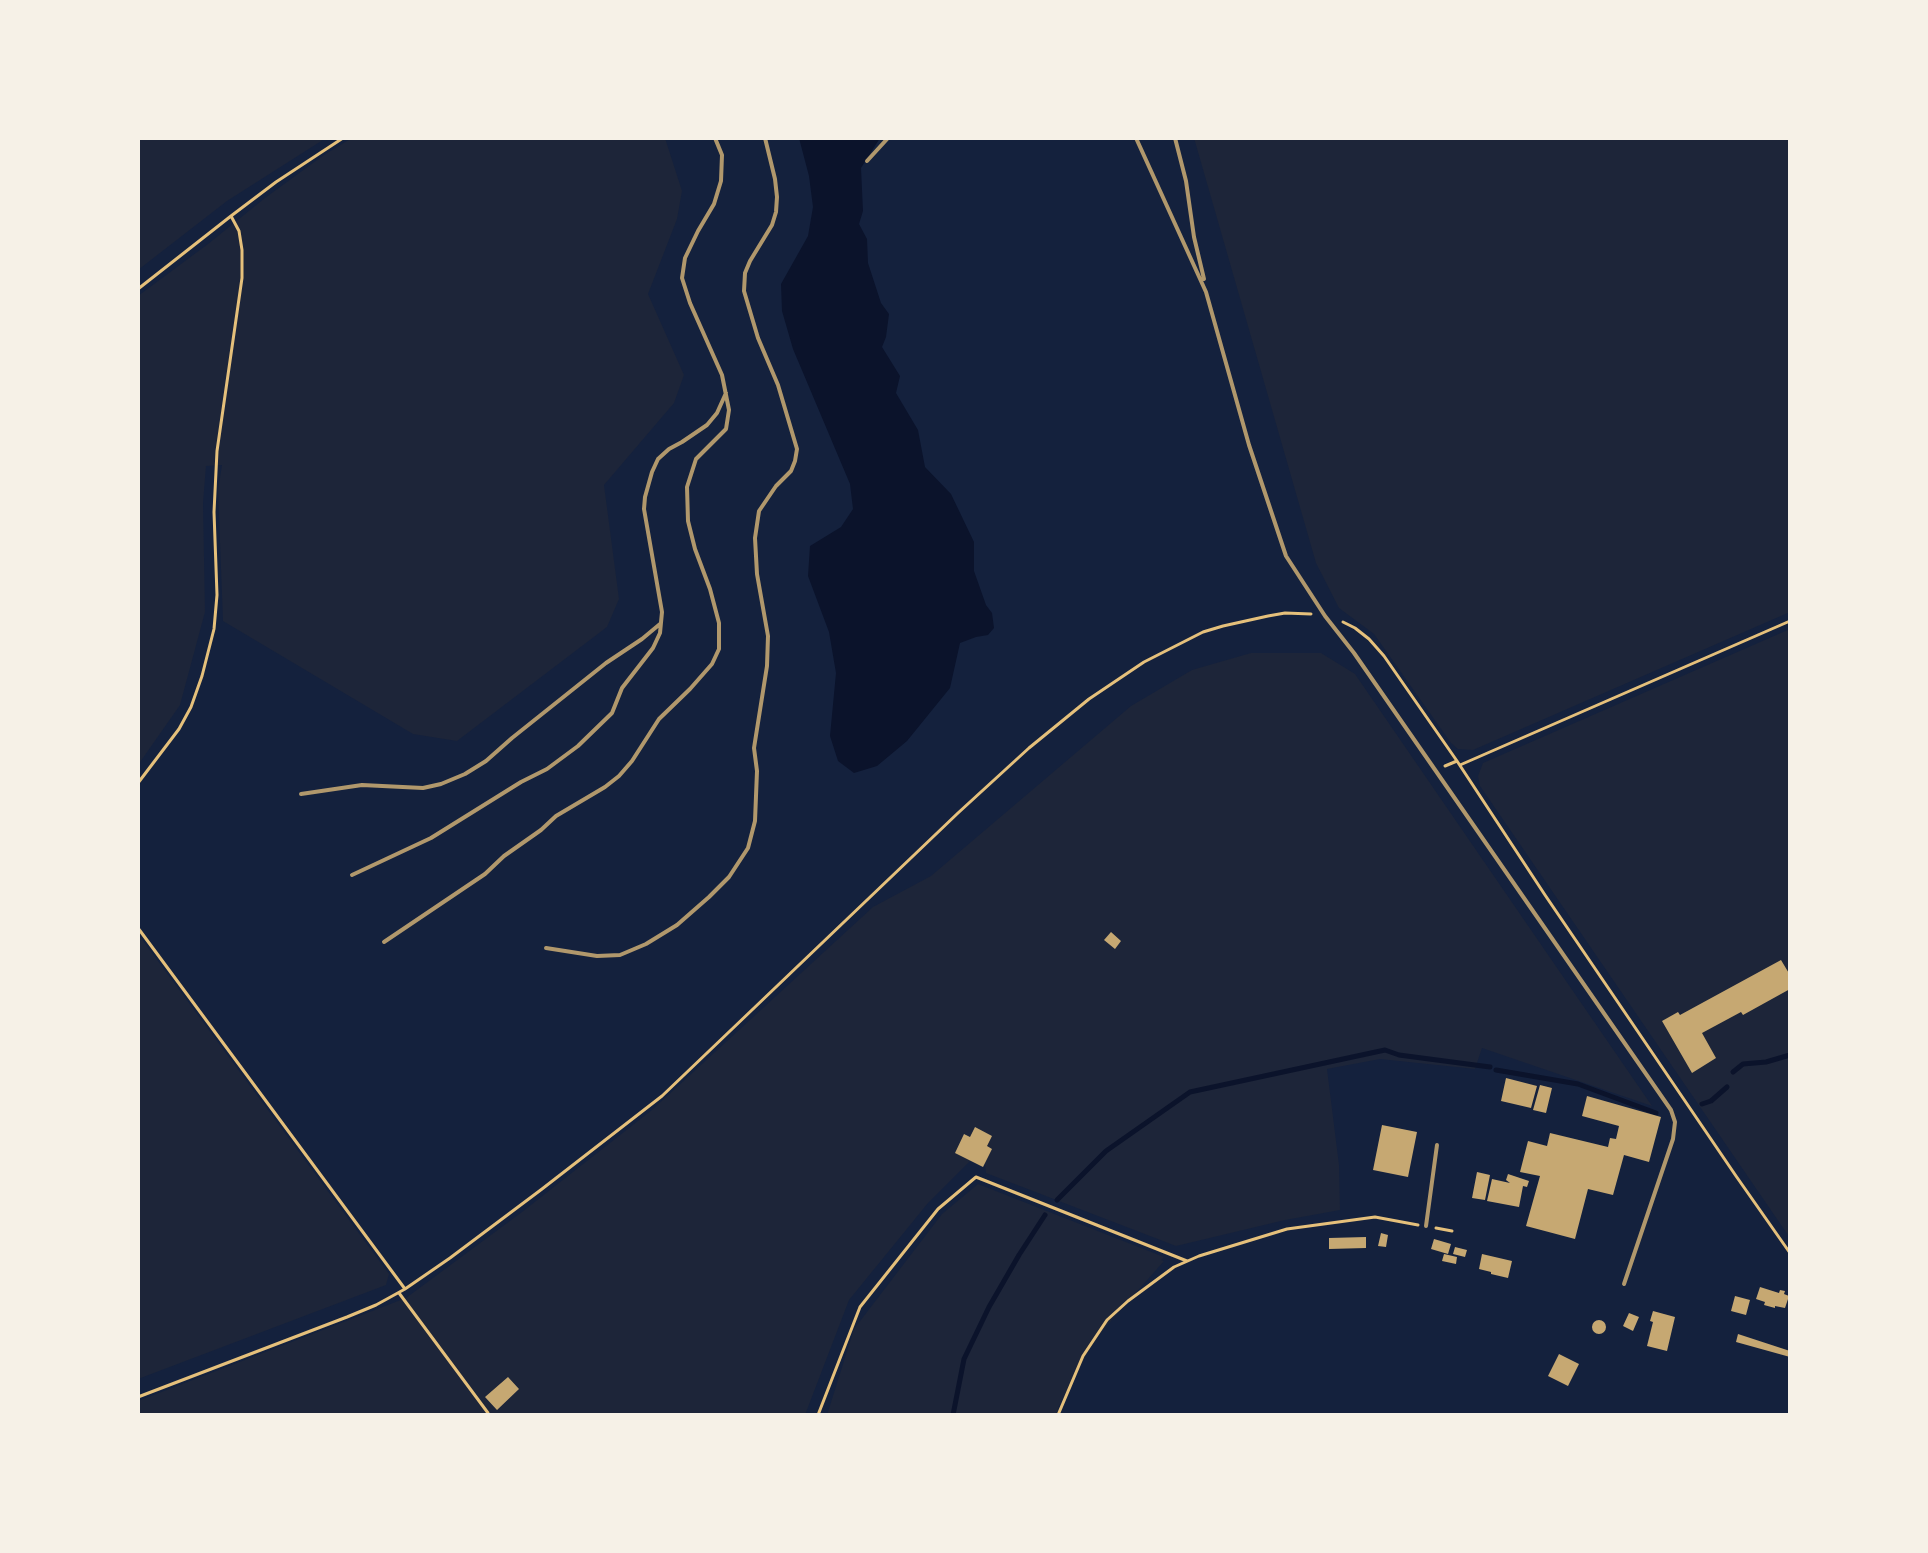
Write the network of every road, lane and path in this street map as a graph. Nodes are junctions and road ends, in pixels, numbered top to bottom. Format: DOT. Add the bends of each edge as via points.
graph roads {
  1 [pos="343,138"];
  2 [pos="715,138"];
  3 [pos="765,138"];
  4 [pos="888,138"];
  5 [pos="1136,138"];
  6 [pos="1175,138"];
  7 [pos="867,161"];
  8 [pos="231,216"];
  9 [pos="138,289"];
  10 [pos="1206,292"];
  11 [pos="727,393"];
  12 [pos="1325,616"];
  13 [pos="1790,621"];
  14 [pos="661,623"];
  15 [pos="1460,765"];
  16 [pos="138,783"];
  17 [pos="301,794"];
  18 [pos="352,875"];
  19 [pos="138,928"];
  20 [pos="384,942"];
  21 [pos="546,948"];
  22 [pos="1437,1145"];
  23 [pos="1426,1226"];
  24 [pos="1452,1231"];
  25 [pos="1790,1253"];
  26 [pos="1187,1261"];
  27 [pos="1624,1284"];
  28 [pos="405,1289"];
  29 [pos="399,1293"];
  30 [pos="138,1397"];
  31 [pos="488,1413"];
  32 [pos="818,1415"];
  33 [pos="1058,1415"];
  1 -- 8 [label="path"];
  2 -- 11 [label="lane" via="722,155 721,180 714,204 685,258 682,278"];
  3 -- 21 [label="lane" via="775,179 776,212 745,273 744,291 797,449 791,471 759,511 755,538 768,636 754,748 757,771 751,839 729,877 677,925 646,944 620,955 597,956"];
  4 -- 7 [label="lane"];
  5 -- 10 [label="lane"];
  6 -- 10 [label="lane"];
  8 -- 9 [label="path"];
  8 -- 16 [label="path" via="239,231 242,278 217,451 214,629 191,707"];
  10 -- 12 [label="lane" via="1249,445 1286,556"];
  11 -- 14 [label="lane" via="707,425 658,459 648,483 644,508"];
  11 -- 20 [label="lane" via="726,429 696,459 687,487 688,521 719,623 719,649 712,664 659,719 619,776 556,816 485,874"];
  12 -- 15 [label="path" via="1355,628 1376,647"];
  12 -- 27 [label="lane" via="1671,1110 1675,1122 1673,1139"];
  12 -- 28 [label="path" via="1285,613 1223,626 1179,643 1115,679 1043,736 958,813 662,1096"];
  13 -- 15 [label="path"];
  14 -- 17 [label="lane" via="465,774 423,788 356,785"];
  14 -- 18 [label="lane" via="653,648 622,687 612,713 578,746 547,769 431,838"];
  15 -- 25 [label="path"];
  19 -- 28 [label="path"];
  22 -- 23 [label="lane"];
  23 -- 24 [label="path"];
  23 -- 26 [label="path" via="1375,1217 1302,1226"];
  26 -- 32 [label="path" via="976,1177 938,1209 860,1307"];
  26 -- 33 [label="path" via="1147,1286 1107,1320 1083,1356"];
  28 -- 29 [label="path"];
  29 -- 30 [label="path" via="347,1317"];
  29 -- 31 [label="path"];
}
